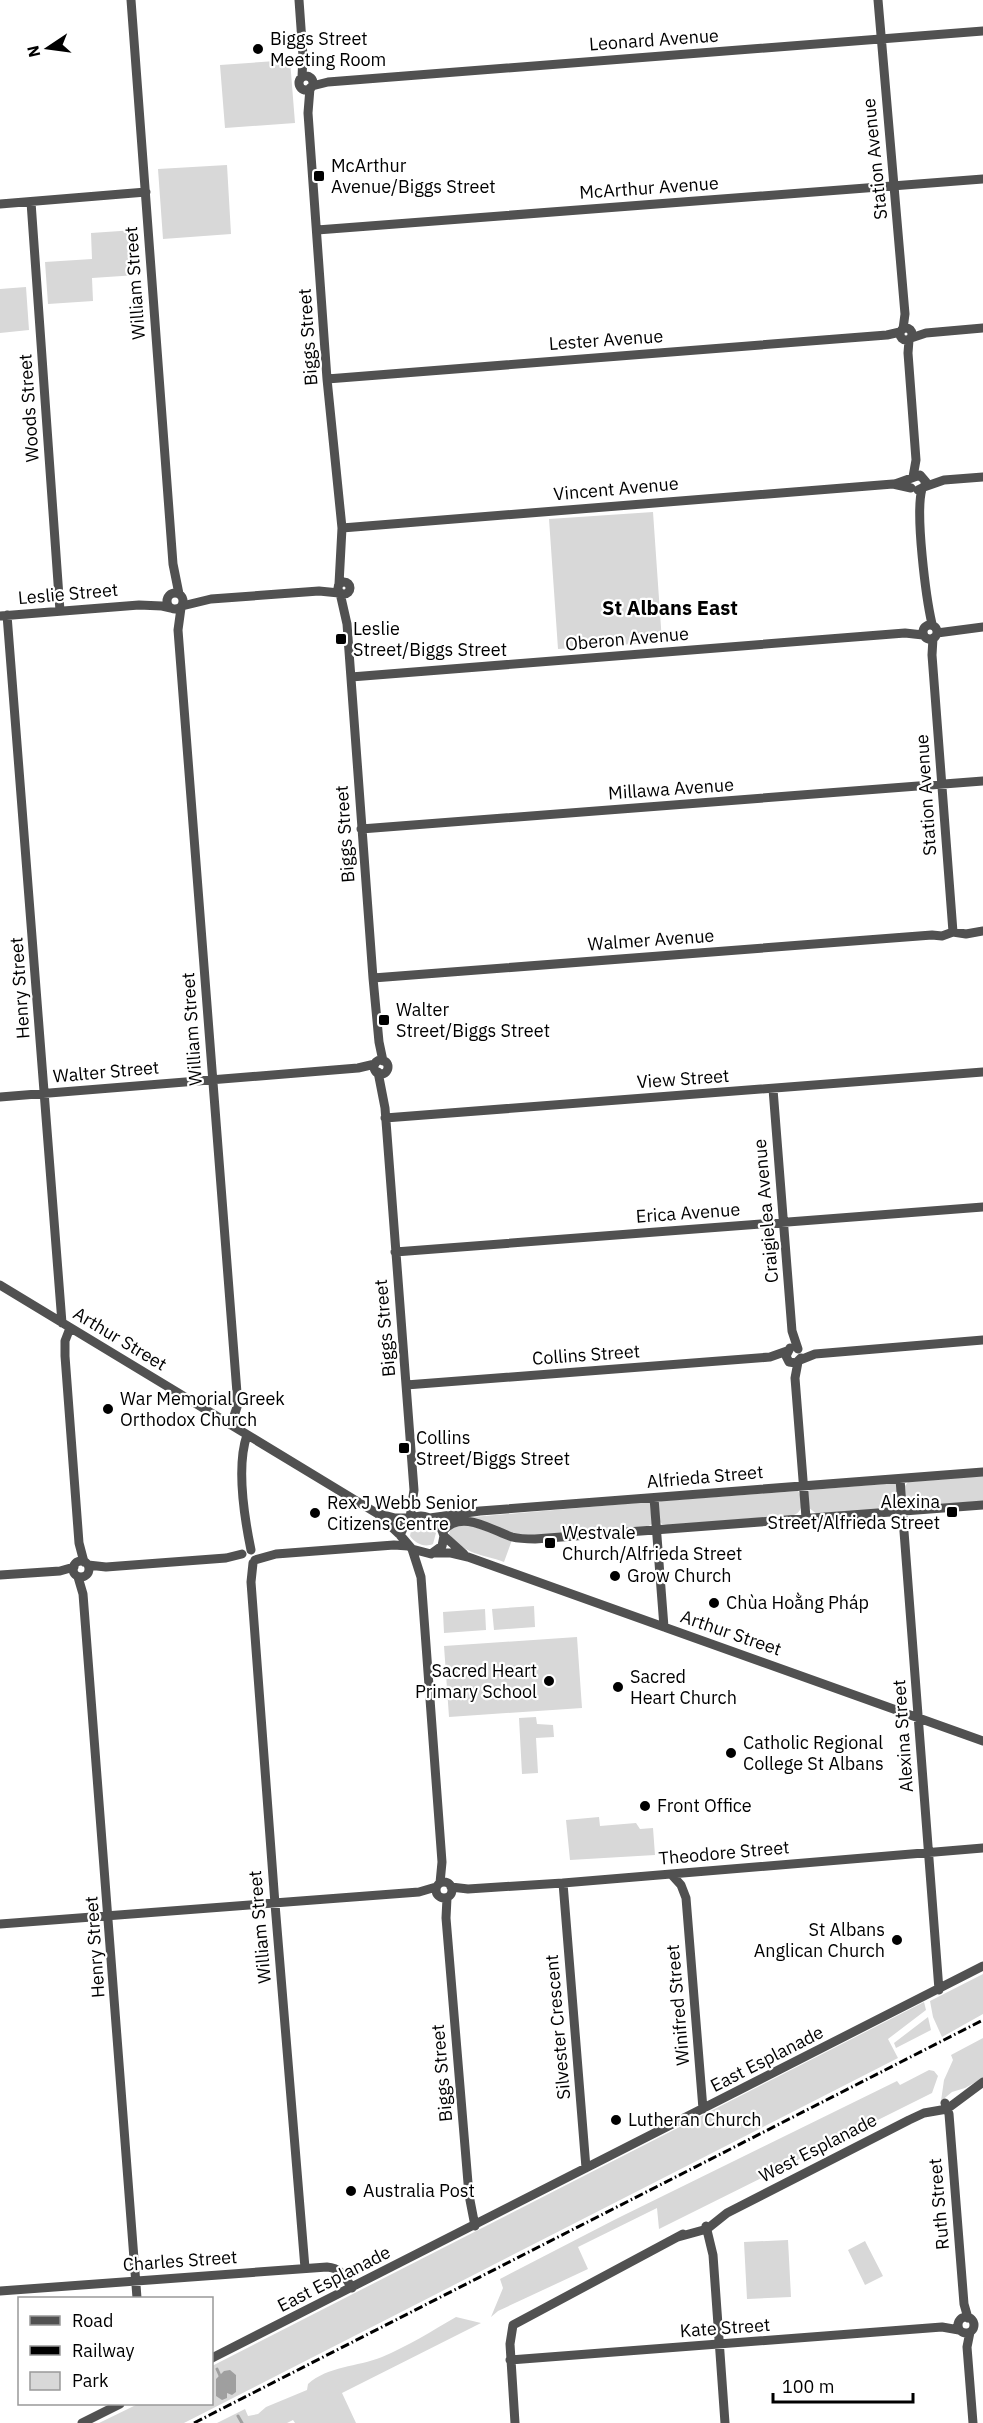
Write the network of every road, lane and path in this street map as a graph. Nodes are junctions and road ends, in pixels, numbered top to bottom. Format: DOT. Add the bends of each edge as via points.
graph roads {
  1 [pos="131,0"];
  2 [pos="299,0"];
  3 [pos="878,0"];
  4 [pos="983,31"];
  5 [pos="880,39"];
  6 [pos="308,82"];
  7 [pos="983,179"];
  8 [pos="894,186"];
  9 [pos="146,192"];
  10 [pos="31,202"];
  11 [pos="0,204"];
  12 [pos="317,230"];
  13 [pos="983,328"];
  14 [pos="906,334"];
  15 [pos="327,378"];
  16 [pos="983,477"];
  17 [pos="918,483"];
  18 [pos="342,528"];
  19 [pos="342,559"];
  20 [pos="350,588"];
  21 [pos="339,589"];
  22 [pos="176,601"];
  23 [pos="60,611"];
  24 [pos="3,616"];
  25 [pos="347,624"];
  26 [pos="983,627"];
  27 [pos="930,631"];
  28 [pos="351,677"];
  29 [pos="983,781"];
  30 [pos="942,784"];
  31 [pos="361,829"];
  32 [pos="952,929"];
  33 [pos="983,931"];
  34 [pos="373,978"];
  35 [pos="379,1067"];
  36 [pos="983,1072"];
  37 [pos="213,1080"];
  38 [pos="773,1089"];
  39 [pos="45,1093"];
  40 [pos="0,1096"];
  41 [pos="385,1118"];
  42 [pos="983,1207"];
  43 [pos="783,1222"];
  44 [pos="395,1252"];
  45 [pos="0,1285"];
  46 [pos="66,1325"];
  47 [pos="983,1340"];
  48 [pos="794,1356"];
  49 [pos="406,1385"];
  50 [pos="231,1425"];
  51 [pos="247,1435"];
  52 [pos="983,1472"];
  53 [pos="900,1479"];
  54 [pos="804,1486"];
  55 [pos="414,1490"];
  56 [pos="654,1498"];
  57 [pos="983,1504"];
  58 [pos="903,1512"];
  59 [pos="378,1514"];
  60 [pos="428,1517"];
  61 [pos="409,1518"];
  62 [pos="806,1518"];
  63 [pos="657,1530"];
  64 [pos="400,1534"];
  65 [pos="443,1534"];
  66 [pos="381,1546"];
  67 [pos="410,1547"];
  68 [pos="432,1553"];
  69 [pos="249,1556"];
  70 [pos="468,1557"];
  71 [pos="81,1569"];
  72 [pos="0,1575"];
  73 [pos="421,1577"];
  74 [pos="664,1627"];
  75 [pos="919,1717"];
  76 [pos="983,1741"];
  77 [pos="983,1848"];
  78 [pos="929,1852"];
  79 [pos="698,1872"];
  80 [pos="670,1874"];
  81 [pos="563,1883"];
  82 [pos="444,1890"];
  83 [pos="686,1898"];
  84 [pos="275,1904"];
  85 [pos="109,1916"];
  86 [pos="0,1924"];
  87 [pos="983,1966"];
  88 [pos="939,1990"];
  89 [pos="983,2082"];
  90 [pos="946,2106"];
  91 [pos="703,2109"];
  92 [pos="586,2168"];
  93 [pos="475,2226"];
  94 [pos="706,2227"];
  95 [pos="305,2268"];
  96 [pos="135,2281"];
  97 [pos="352,2288"];
  98 [pos="0,2291"];
  99 [pos="137,2297"];
  100 [pos="983,2324"];
  101 [pos="966,2325"];
  102 [pos="719,2344"];
  103 [pos="213,2358"];
  104 [pos="510,2360"];
  105 [pos="116,2405"];
  106 [pos="82,2423"];
  107 [pos="515,2423"];
  108 [pos="725,2423"];
  109 [pos="973,2423"];
  1 -- 9 [label="street, William Street"];
  2 -- 6 [label="street, Biggs Street"];
  3 -- 5 [label="street, Station Avenue"];
  4 -- 5 [label="street, Leonard Avenue"];
  5 -- 6 [label="street, Leonard Avenue"];
  5 -- 8 [label="street, Station Avenue"];
  6 -- 12 [label="street, Biggs Street"];
  7 -- 8 [label="street, McArthur Avenue"];
  8 -- 12 [label="street, McArthur Avenue"];
  8 -- 14 [label="street, Station Avenue"];
  9 -- 10 [label="street"];
  9 -- 22 [label="street, William Street"];
  10 -- 11 [label="street"];
  10 -- 23 [label="street, Woods Street"];
  12 -- 15 [label="street, Biggs Street"];
  13 -- 14 [label="street, Lester Avenue"];
  14 -- 15 [label="street, Lester Avenue"];
  14 -- 17 [label="street, Station Avenue"];
  15 -- 18 [label="street, Biggs Street"];
  16 -- 17 [label="street, Vincent Avenue"];
  17 -- 18 [label="street, Vincent Avenue"];
  17 -- 27 [label="street, Station Avenue"];
  18 -- 19 [label="street, Biggs Street"];
  19 -- 20 [label="street, Biggs Street"];
  19 -- 21 [label="street, Biggs Street"];
  20 -- 21 [label="street, Leslie Street" via="345,582"];
  20 -- 25 [label="street, Biggs Street"];
  21 -- 22 [label="street, Leslie Street"];
  21 -- 25 [label="street, Biggs Street"];
  22 -- 23 [label="street, Leslie Street"];
  22 -- 37 [label="street, William Street"];
  23 -- 24 [label="street, Leslie Street"];
  24 -- 39 [label="street, Henry Street"];
  25 -- 28 [label="street, Biggs Street"];
  26 -- 27 [label="street, Oberon Avenue"];
  27 -- 28 [label="street, Oberon Avenue"];
  27 -- 30 [label="street, Station Avenue"];
  28 -- 31 [label="street, Biggs Street"];
  29 -- 30 [label="street, Millawa Avenue"];
  30 -- 31 [label="street, Millawa Avenue"];
  30 -- 32 [label="street, Station Avenue"];
  31 -- 34 [label="street, Biggs Street"];
  32 -- 33 [label="street, Walmer Avenue" via="962,934"];
  32 -- 34 [label="street, Walmer Avenue" via="942,936"];
  34 -- 35 [label="street, Biggs Street"];
  35 -- 37 [label="street, Walter Street"];
  35 -- 41 [label="street, Biggs Street"];
  36 -- 38 [label="street, View Street"];
  37 -- 39 [label="street, Walter Street"];
  37 -- 50 [label="street, William Street" via="237,1393"];
  38 -- 41 [label="street, View Street"];
  38 -- 43 [label="street, Craigielea Avenue"];
  39 -- 40 [label="street, Walter Street"];
  39 -- 46 [label="street, Henry Street"];
  41 -- 44 [label="street, Biggs Street"];
  42 -- 43 [label="street, Erica Avenue"];
  43 -- 44 [label="street, Erica Avenue"];
  43 -- 48 [label="street, Craigielea Avenue"];
  44 -- 49 [label="street, Biggs Street"];
  45 -- 46 [label="street, Arthur Street"];
  46 -- 50 [label="street, Arthur Street"];
  46 -- 71 [label="street, Henry Street" via="64,1347"];
  47 -- 48 [label="street, Collins Street"];
  48 -- 49 [label="street, Collins Street"];
  48 -- 54 [label="street, Craigielea Avenue"];
  49 -- 55 [label="street, Biggs Street"];
  50 -- 51 [label="street, Arthur Street"];
  51 -- 59 [label="street, Arthur Street"];
  51 -- 69 [label="street, William Street" via="242,1462"];
  52 -- 53 [label="street, Alfrieda Street"];
  53 -- 54 [label="street, Alfrieda Street"];
  53 -- 58 [label="street, Alexina Street"];
  54 -- 56 [label="street, Alfrieda Street"];
  54 -- 62 [label="street, Craigielea Avenue"];
  55 -- 60 [label="street, Biggs Street"];
  55 -- 61 [label="street, Biggs Street"];
  56 -- 60 [label="street, Alfrieda Street"];
  56 -- 63 [label="street"];
  57 -- 58 [label="street"];
  58 -- 62 [label="street"];
  58 -- 75 [label="street, Alexina Street"];
  59 -- 61 [label="street, Arthur Street"];
  59 -- 64 [label="street, Arthur Street"];
  60 -- 61 [label="street"];
  60 -- 65 [label="street"];
  61 -- 64 [label="street"];
  62 -- 63 [label="street"];
  63 -- 65 [label="street" via="523,1539 466,1522 449,1524"];
  63 -- 74 [label="street"];
  64 -- 66 [label="street"];
  64 -- 67 [label="street"];
  65 -- 68 [label="street" via="442,1546"];
  65 -- 70 [label="street, Arthur Street"];
  66 -- 67 [label="street"];
  66 -- 69 [label="street"];
  67 -- 68 [label="street"];
  67 -- 73 [label="street, Biggs Street"];
  68 -- 70 [label="street, Arthur Street"];
  68 -- 73 [label="street, Biggs Street"];
  69 -- 71 [label="street"];
  69 -- 84 [label="street, William Street"];
  70 -- 74 [label="street, Arthur Street"];
  71 -- 72 [label="street"];
  71 -- 85 [label="street, Henry Street"];
  73 -- 82 [label="street, Biggs Street"];
  74 -- 75 [label="street, Arthur Street"];
  75 -- 76 [label="street, Arthur Street"];
  75 -- 78 [label="street, Alexina Street"];
  77 -- 78 [label="street, Theodore Street"];
  78 -- 79 [label="street, Theodore Street"];
  78 -- 88 [label="street, Alexina Street"];
  79 -- 80 [label="street, Theodore Street"];
  79 -- 83 [label="street, Winifred Street" via="688,1885"];
  80 -- 81 [label="street, Theodore Street"];
  80 -- 83 [label="street, Winifred Street" via="681,1884"];
  81 -- 82 [label="street, Theodore Street"];
  81 -- 92 [label="street, Silvester Crescent"];
  82 -- 84 [label="street, Theodore Street"];
  82 -- 93 [label="street, Biggs Street" via="469,2195"];
  83 -- 91 [label="street, Winifred Street"];
  84 -- 85 [label="street, Theodore Street"];
  84 -- 95 [label="street, William Street"];
  85 -- 86 [label="street, Theodore Street"];
  85 -- 96 [label="street, Henry Street"];
  87 -- 88 [label="street, East Esplanade"];
  88 -- 91 [label="street, East Esplanade"];
  89 -- 90 [label="street, West Esplanade"];
  90 -- 94 [label="street, West Esplanade" via="924,2113"];
  90 -- 101 [label="street, Ruth Street"];
  91 -- 92 [label="street, East Esplanade"];
  92 -- 93 [label="street, East Esplanade"];
  93 -- 97 [label="street, East Esplanade"];
  94 -- 102 [label="street" via="713,2255"];
  94 -- 104 [label="street, West Esplanade" via="678,2237 516,2321 510,2330"];
  95 -- 96 [label="street, Charles Street"];
  95 -- 97 [label="street, Charles Street" via="337,2269"];
  96 -- 98 [label="street, Charles Street"];
  96 -- 99 [label="street, Henry Street"];
  97 -- 103 [label="street, East Esplanade"];
  100 -- 101 [label="street, Kate Street"];
  101 -- 102 [label="street, Kate Street"];
  101 -- 109 [label="street, Ruth Street"];
  102 -- 104 [label="street, Kate Street"];
  102 -- 108 [label="street"];
  104 -- 107 [label="street"];
  105 -- 106 [label="street"];
}
